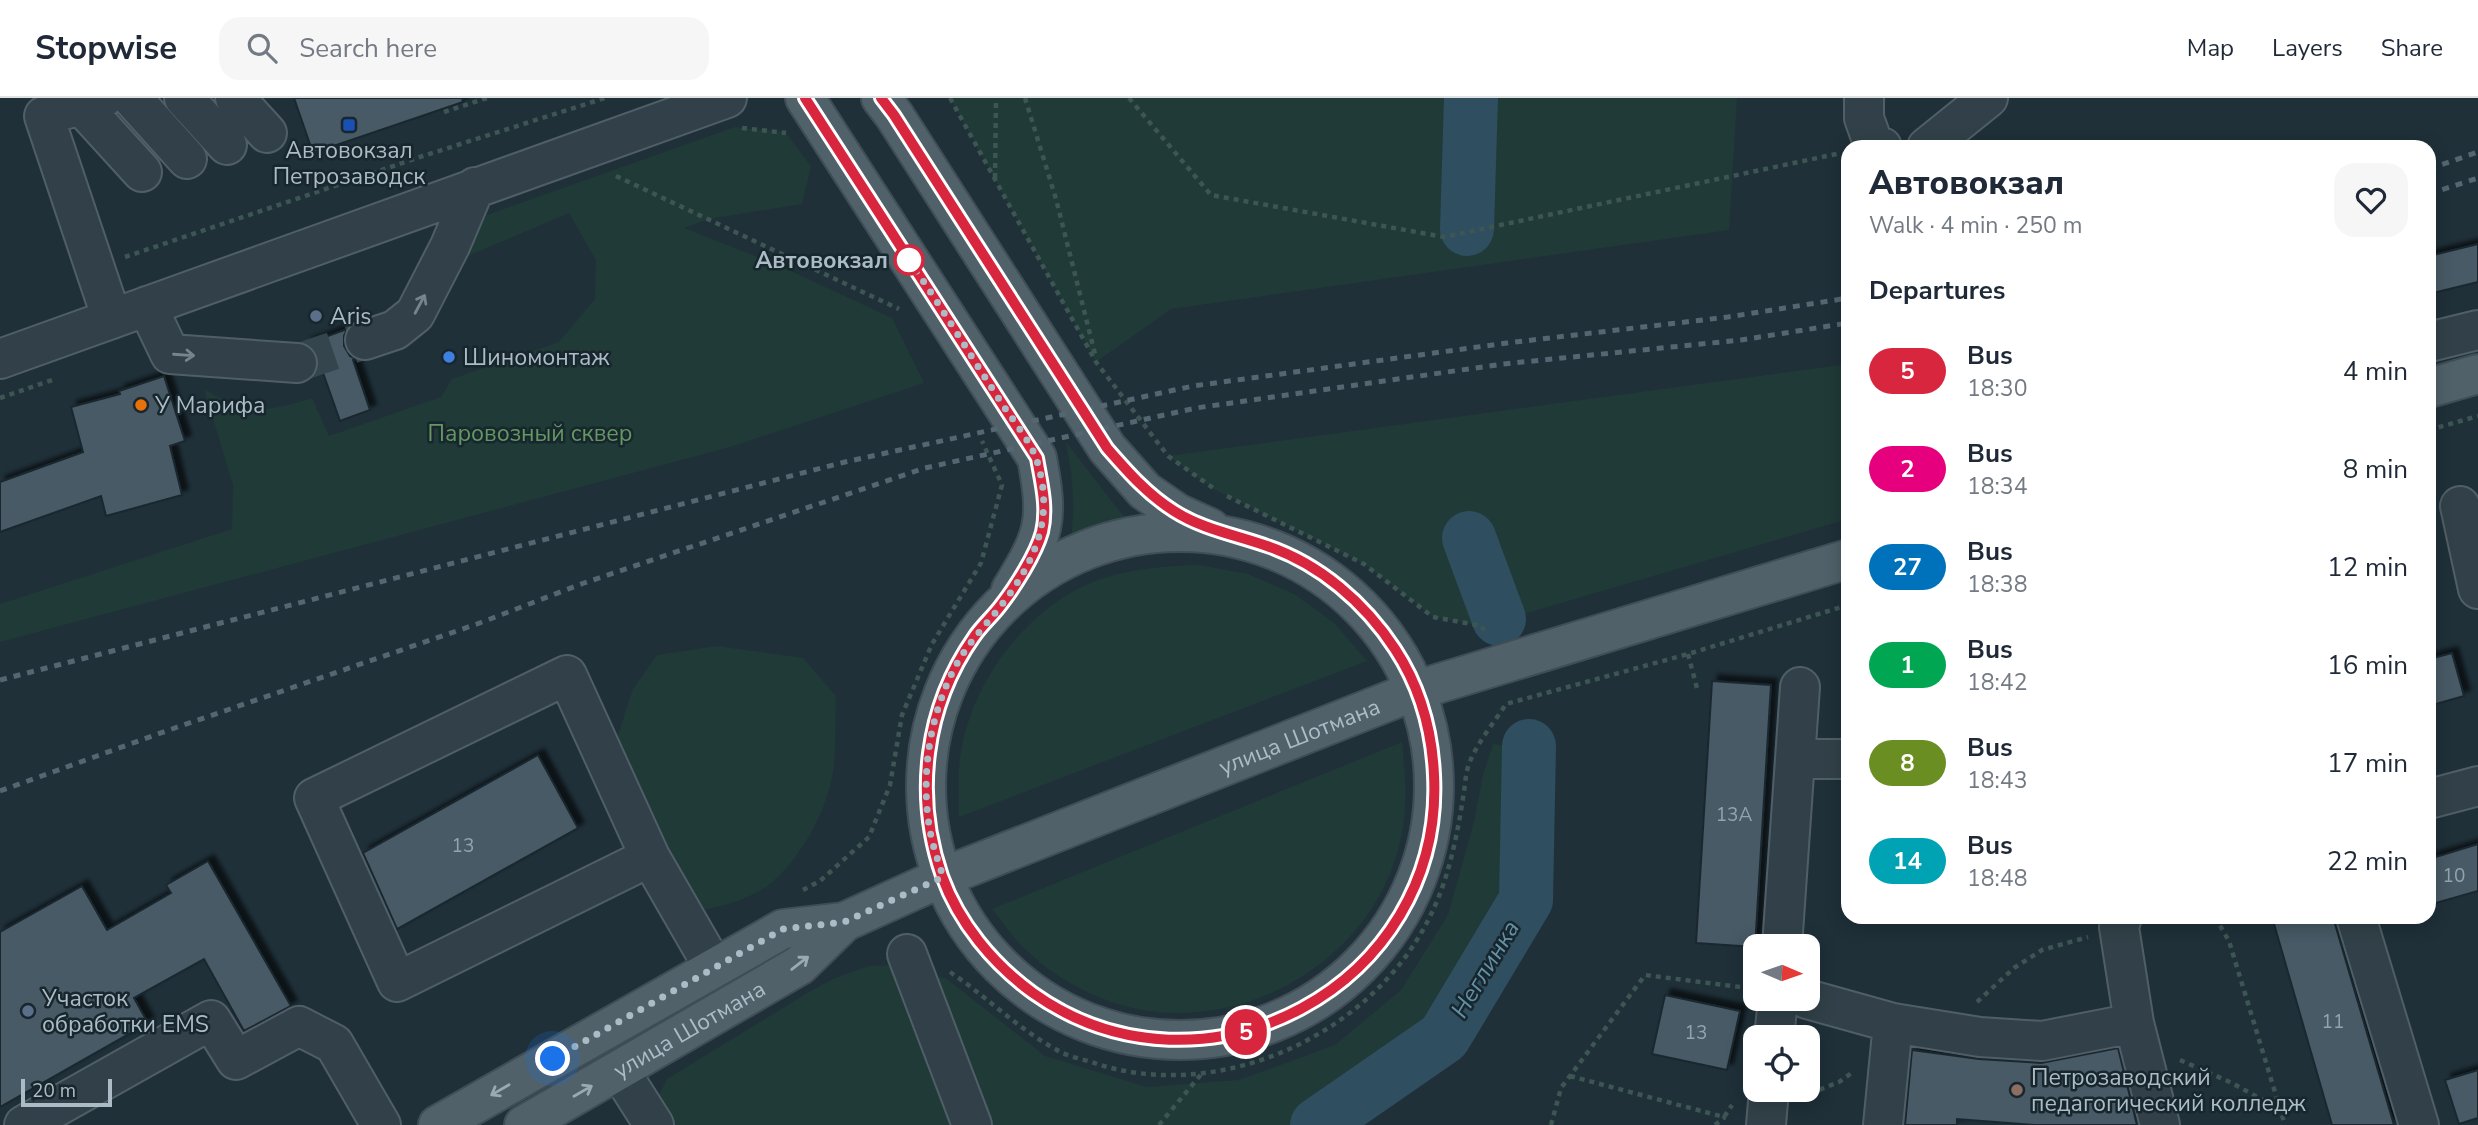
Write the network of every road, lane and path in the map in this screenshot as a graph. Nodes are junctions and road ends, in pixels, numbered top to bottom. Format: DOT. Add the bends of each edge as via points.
graph roads {
  1 [pos="132,98"];
  2 [pos="161,98"];
  3 [pos="184,98"];
  4 [pos="212,98"];
  5 [pos="235,98"];
  6 [pos="487,98"];
  7 [pos="605,98"];
  8 [pos="805,98"];
  9 [pos="881,98"];
  10 [pos="950,98"];
  11 [pos="996,98"];
  12 [pos="1025,98"];
  13 [pos="1129,98"];
  14 [pos="1864,98"];
  15 [pos="1988,98"];
  16 [pos="96,100"];
  17 [pos="654,109"];
  18 [pos="444,112"];
  19 [pos="731,113"];
  20 [pos="1872,140"];
  21 [pos="1936,140"];
  22 [pos="792,141"];
  23 [pos="206,152"];
  24 [pos="1841,153"];
  25 [pos="609,172"];
  26 [pos="995,178"];
  27 [pos="475,187"];
  28 [pos="94,268"];
  29 [pos="896,300"];
  30 [pos="147,306"];
  31 [pos="112,319"];
  32 [pos="2478,330"];
  33 [pos="2436,339"];
  34 [pos="365,340"];
  35 [pos="0,359"];
  36 [pos="1096,362"];
  37 [pos="297,363"];
  38 [pos="2478,374"];
  39 [pos="2436,386"];
  40 [pos="2478,416"];
  41 [pos="2436,428"];
  42 [pos="977,434"];
  43 [pos="2460,506"];
  44 [pos="1228,536"];
  45 [pos="1841,561"];
  46 [pos="2478,589"];
  47 [pos="1003,603"];
  48 [pos="1841,607"];
  49 [pos="1482,626"];
  50 [pos="1688,654"];
  51 [pos="1800,687"];
  52 [pos="1417,690"];
  53 [pos="1698,692"];
  54 [pos="1795,759"];
  55 [pos="1841,760"];
  56 [pos="2478,786"];
  57 [pos="2436,797"];
  58 [pos="650,857"];
  59 [pos="943,877"];
  60 [pos="802,891"];
  61 [pos="844,922"];
  62 [pos="2115,924"];
  63 [pos="2121,924"];
  64 [pos="2219,924"];
  65 [pos="2358,924"];
  66 [pos="1783,934"];
  67 [pos="907,954"];
  68 [pos="714,968"];
  69 [pos="1743,987"];
  70 [pos="1820,1004"];
  71 [pos="2134,1023"];
  72 [pos="1940,1030"];
  73 [pos="1893,1031"];
  74 [pos="2176,1059"];
  75 [pos="619,1070"];
  76 [pos="1204,1071"];
  77 [pos="1570,1076"];
  78 [pos="1768,1109"];
  79 [pos="2280,1109"];
  80 [pos="1724,1117"];
  81 [pos="24,1125"];
  82 [pos="381,1125"];
  83 [pos="438,1125"];
  84 [pos="524,1125"];
  85 [pos="654,1125"];
  86 [pos="972,1125"];
  87 [pos="1159,1125"];
  88 [pos="1551,1125"];
  89 [pos="1883,1125"];
  90 [pos="2160,1125"];
  91 [pos="2285,1125"];
  92 [pos="2419,1125"];
  1 -- 23 [label="street"];
  2 -- 23 [label="street"];
  3 -- 23 [label="street"];
  4 -- 23 [label="street"];
  5 -- 23 [label="street"];
  6 -- 18 [label="path"];
  7 -- 28 [label="path"];
  8 -- 47 [label="main road" via="1037,458 1045,499 1042,533"];
  9 -- 44 [label="main road" via="1107,448 1145,491 1177,513"];
  10 -- 26 [label="path"];
  11 -- 26 [label="path"];
  12 -- 36 [label="path" via="1056,199"];
  13 -- 24 [label="path" via="1211,195 1444,237"];
  14 -- 20 [label="street" via="1864,118"];
  15 -- 21 [label="street"];
  16 -- 23 [label="street"];
  16 -- 28 [label="street" via="44,116"];
  17 -- 19 [label="street"];
  17 -- 27 [label="street"];
  19 -- 22 [label="path" via="785,132"];
  25 -- 29 [label="path" via="903,311"];
  26 -- 36 [label="path"];
  27 -- 30 [label="street"];
  34 -- 27 [label="street, one-way" via="394,330 415,314"];
  28 -- 31 [label="street"];
  30 -- 31 [label="street"];
  30 -- 37 [label="street, one-way" via="170,355"];
  31 -- 35 [label="street"];
  32 -- 33 [label="street"];
  36 -- 49 [label="path" via="1168,456 1215,490 1364,564 1433,617"];
  38 -- 39 [label="main road"];
  40 -- 41 [label="path"];
  42 -- 60 [label="path" via="1002,485 981,564 932,644 902,715 890,785 869,837 820,881"];
  43 -- 46 [label="street"];
  44 -- 47 [label="main road" via="1194,531 1124,537 1059,562"];
  44 -- 52 [label="main road" via="1269,547 1342,589 1372,618"];
  45 -- 52 [label="main road, улица Шотмана"];
  47 -- 59 [label="main road" via="958,662 937,710 926,794 931,836"];
  48 -- 50 [label="path"];
  50 -- 53 [label="path"];
  50 -- 76 [label="path" via="1506,704 1468,766 1449,867 1433,911 1388,979 1334,1025 1281,1054"];
  51 -- 54 [label="street"];
  52 -- 59 [label="main road, улица Шотмана"];
  52 -- 59 [label="main road" via="1427,722 1435,788 1426,855 1415,886 1400,916 1358,969 1314,1003 1274,1023 1242,1034 1175,1041 1131,1036 1077,1019 1048,1004 996,962 962,917"];
  54 -- 55 [label="street"];
  54 -- 66 [label="street"];
  56 -- 57 [label="street"];
  58 -- 58 [label="street" via="567,675 314,798 397,982"];
  58 -- 68 [label="street"];
  59 -- 61 [label="main road, улица Шотмана"];
  61 -- 68 [label="main road, улица Шотмана" via="783,929"];
  75 -- 61 [label="main road, улица Шотмана, one-way" via="800,965"];
  62 -- 72 [label="path" via="2042,950"];
  63 -- 71 [label="street"];
  64 -- 79 [label="path" via="2229,941"];
  65 -- 92 [label="street"];
  67 -- 76 [label="path" via="951,972 1058,1051 1115,1070 1164,1075"];
  67 -- 86 [label="street"];
  68 -- 83 [label="main road, улица Шотмана, one-way"];
  69 -- 77 [label="path" via="1645,975"];
  70 -- 73 [label="street"];
  71 -- 72 [label="street" via="2042,1041"];
  71 -- 90 [label="street"];
  72 -- 73 [label="street"];
  73 -- 78 [label="path" via="1869,1061 1839,1082"];
  73 -- 89 [label="street"];
  74 -- 79 [label="path"];
  84 -- 75 [label="main road, улица Шотмана, one-way"];
  75 -- 85 [label="street"];
  76 -- 87 [label="path"];
  77 -- 80 [label="path"];
  77 -- 88 [label="path" via="1561,1088"];
  79 -- 91 [label="path"];
  81 -- 82 [label="street" via="211,1020 236,1060 299,1026 334,1044"];
}
